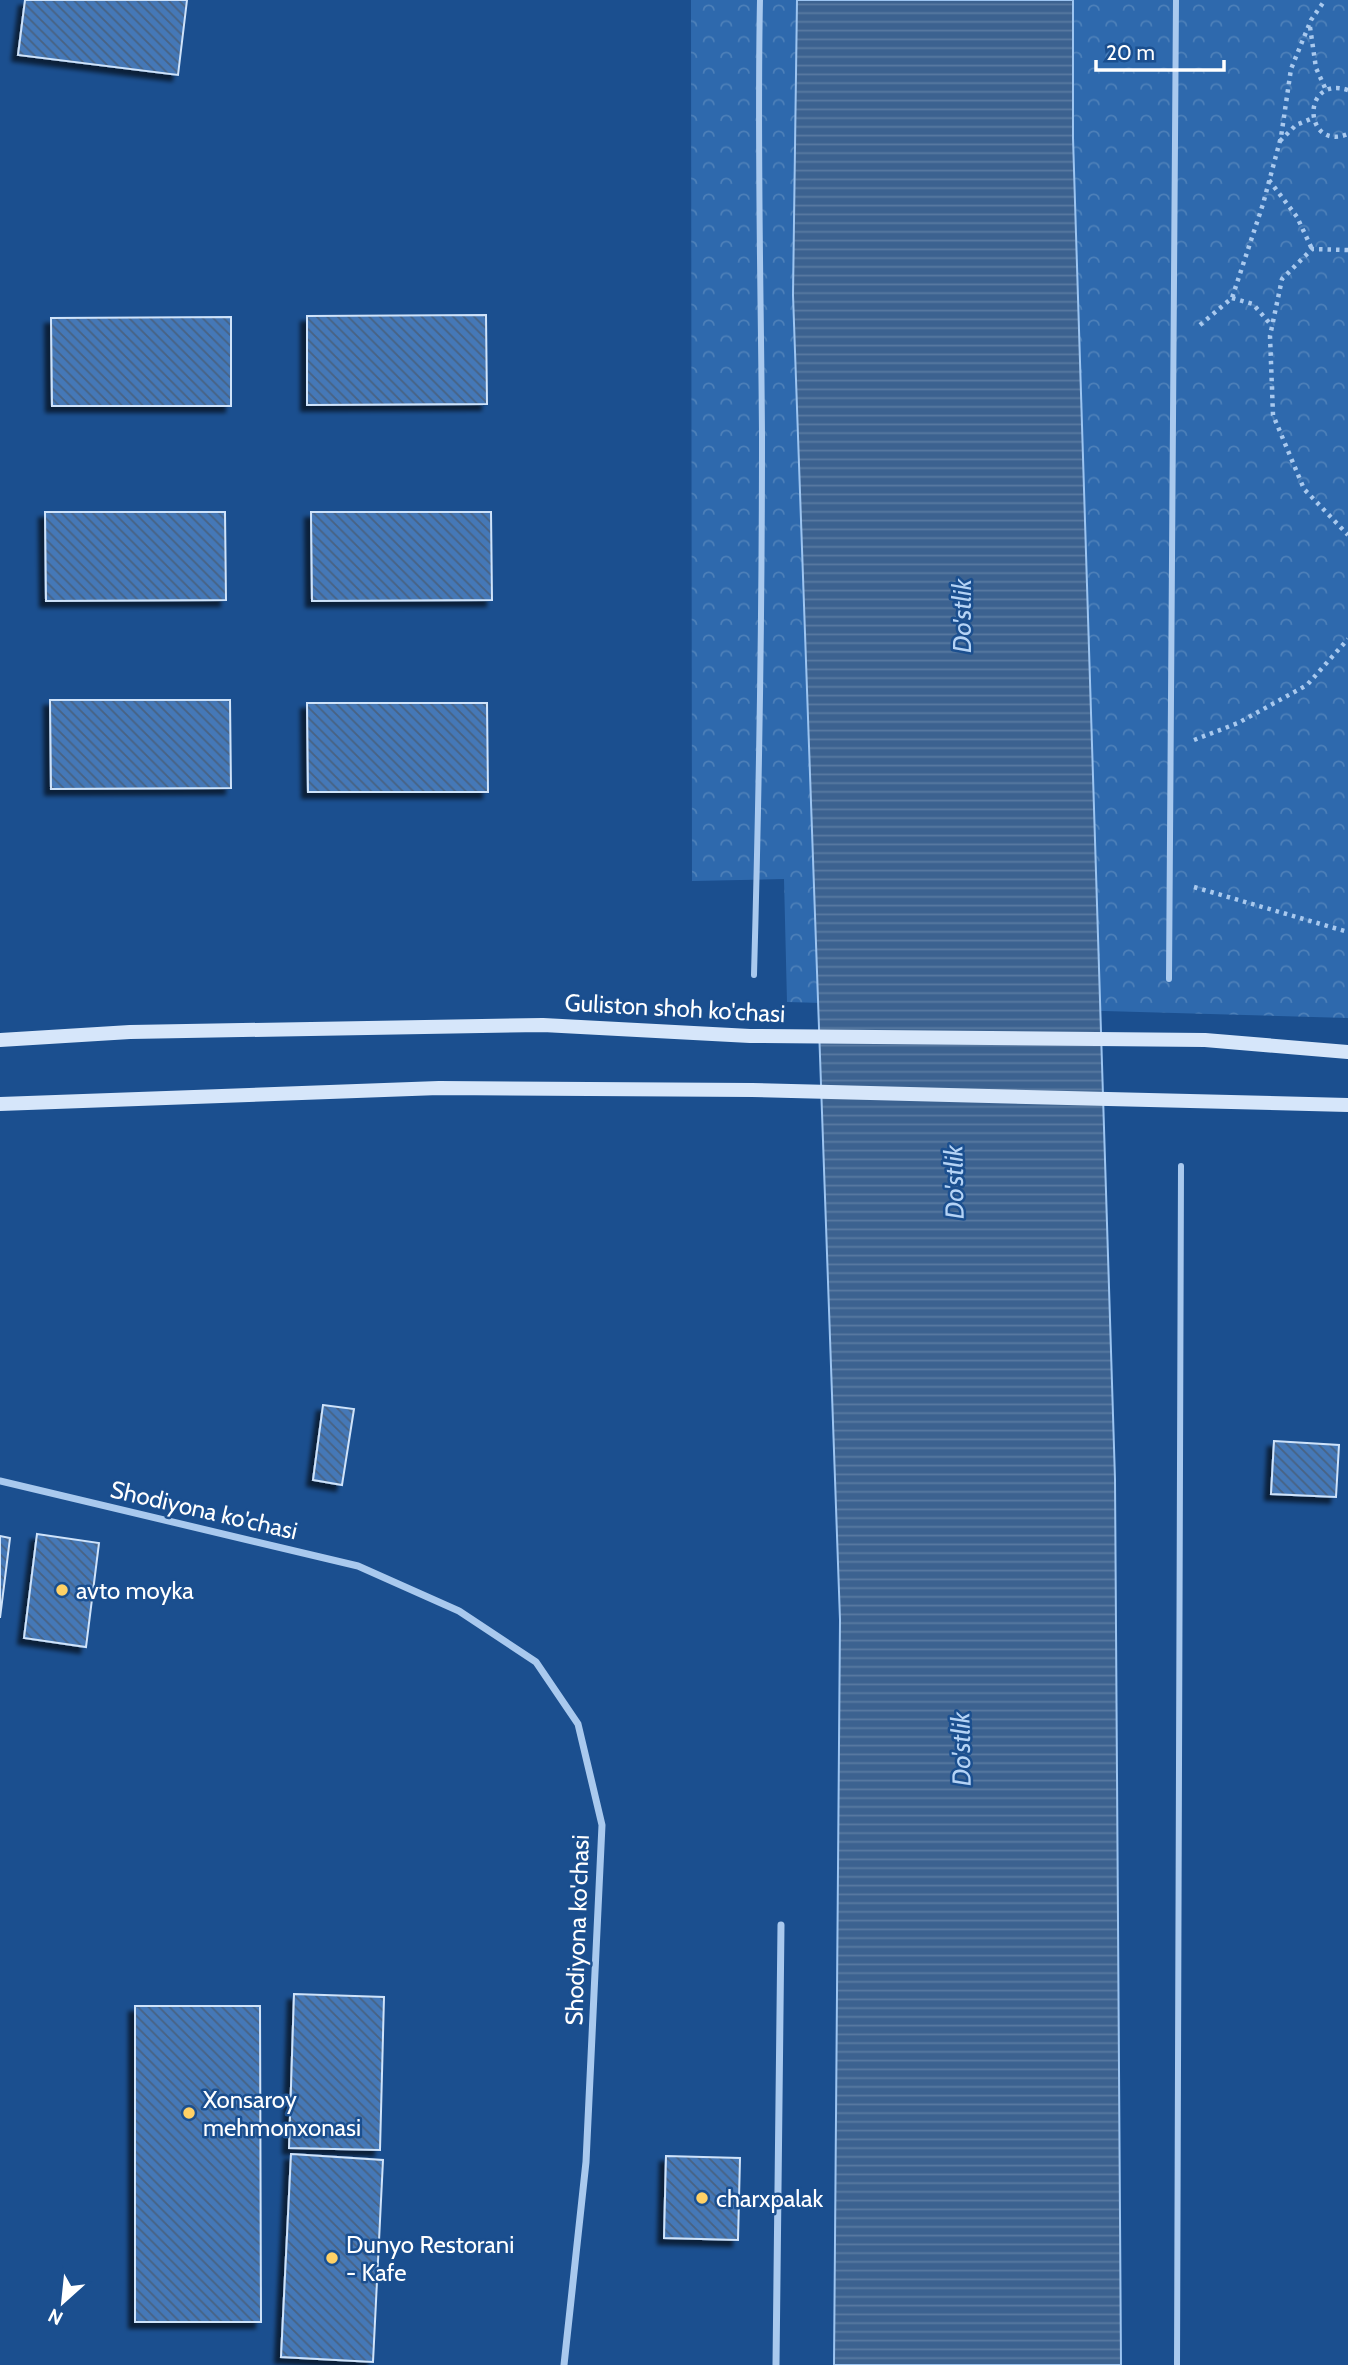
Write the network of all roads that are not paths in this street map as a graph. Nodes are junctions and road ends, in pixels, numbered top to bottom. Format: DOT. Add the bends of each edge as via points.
graph roads {
  1 [pos="760,0"];
  2 [pos="1176,0"];
  3 [pos="754,975"];
  4 [pos="1169,979"];
  5 [pos="0,1040"];
  6 [pos="1348,1052"];
  7 [pos="0,1104"];
  8 [pos="1348,1105"];
  9 [pos="1181,1166"];
  10 [pos="0,1481"];
  11 [pos="780,1925"];
  12 [pos="564,2365"];
  13 [pos="776,2365"];
  14 [pos="1177,2365"];
  1 -- 3 [label="street" via="761,709"];
  2 -- 4 [label="street"];
  5 -- 6 [label="main road, Guliston shoh ko'chasi" via="130,1032 543,1025 750,1036 1205,1040"];
  7 -- 8 [label="main road" via="439,1088 752,1090"];
  9 -- 14 [label="street"];
  10 -- 12 [label="street, Shodiyona ko'chasi" via="358,1566 459,1611 536,1662 578,1724 602,1825 586,2162"];
  11 -- 13 [label="street"];
}
